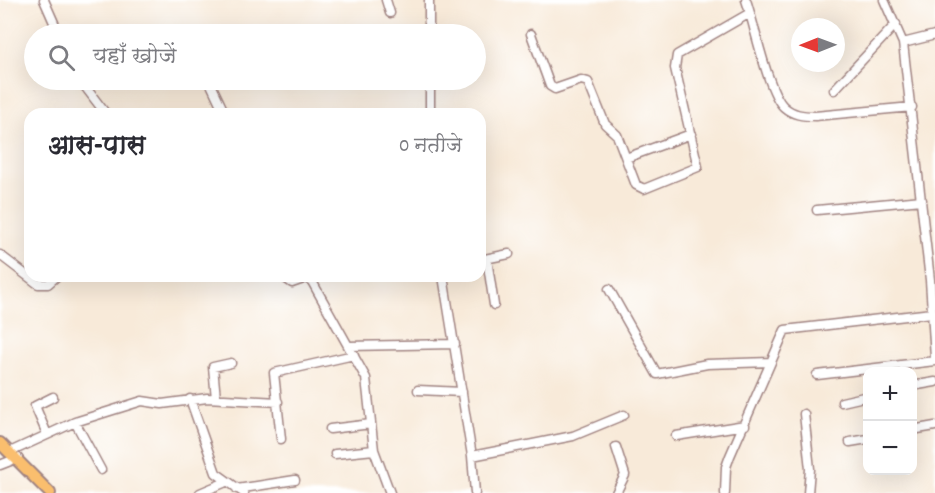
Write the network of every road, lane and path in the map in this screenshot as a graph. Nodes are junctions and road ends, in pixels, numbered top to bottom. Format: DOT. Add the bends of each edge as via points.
graph roads {
  1 [pos="44,0"];
  2 [pos="386,0"];
  3 [pos="429,0"];
  4 [pos="746,0"];
  5 [pos="888,2"];
  6 [pos="390,13"];
  7 [pos="750,13"];
  8 [pos="55,24"];
  9 [pos="429,24"];
  10 [pos="896,24"];
  11 [pos="531,34"];
  12 [pos="935,35"];
  13 [pos="903,43"];
  14 [pos="88,90"];
  15 [pos="214,90"];
  16 [pos="430,90"];
  17 [pos="834,90"];
  18 [pos="912,107"];
  19 [pos="101,108"];
  20 [pos="222,108"];
  21 [pos="430,108"];
  22 [pos="691,134"];
  23 [pos="626,158"];
  24 [pos="922,200"];
  25 [pos="817,210"];
  26 [pos="509,254"];
  27 [pos="0,255"];
  28 [pos="486,258"];
  29 [pos="486,272"];
  30 [pos="24,273"];
  31 [pos="35,282"];
  32 [pos="50,282"];
  33 [pos="312,282"];
  34 [pos="444,282"];
  35 [pos="609,289"];
  36 [pos="494,305"];
  37 [pos="932,313"];
  38 [pos="455,344"];
  39 [pos="349,346"];
  40 [pos="354,355"];
  41 [pos="935,359"];
  42 [pos="771,362"];
  43 [pos="231,363"];
  44 [pos="817,375"];
  45 [pos="935,382"];
  46 [pos="917,385"];
  47 [pos="418,390"];
  48 [pos="462,392"];
  49 [pos="53,397"];
  50 [pos="863,397"];
  51 [pos="216,398"];
  52 [pos="190,399"];
  53 [pos="278,402"];
  54 [pos="842,402"];
  55 [pos="804,414"];
  56 [pos="624,415"];
  57 [pos="75,422"];
  58 [pos="371,424"];
  59 [pos="745,425"];
  60 [pos="935,426"];
  61 [pos="330,429"];
  62 [pos="917,429"];
  63 [pos="47,434"];
  64 [pos="676,436"];
  65 [pos="281,439"];
  66 [pos="863,440"];
  67 [pos="850,442"];
  68 [pos="0,443"];
  69 [pos="616,447"];
  70 [pos="374,450"];
  71 [pos="335,454"];
  72 [pos="14,455"];
  73 [pos="472,456"];
  74 [pos="0,465"];
  75 [pos="100,470"];
  76 [pos="295,480"];
  77 [pos="226,482"];
  78 [pos="240,491"];
  79 [pos="47,492"];
  80 [pos="200,493"];
  81 [pos="390,493"];
  82 [pos="475,493"];
  83 [pos="616,493"];
  84 [pos="725,493"];
  85 [pos="808,493"];
  1 -- 8 [label="street"];
  2 -- 6 [label="street"];
  3 -- 9 [label="street"];
  4 -- 7 [label="street"];
  5 -- 10 [label="street"];
  7 -- 18 [label="street" via="775,95 792,113 815,116"];
  7 -- 22 [label="street" via="680,52 675,59"];
  10 -- 13 [label="street"];
  10 -- 17 [label="street"];
  11 -- 23 [label="street" via="550,86 555,89 581,80 588,82 605,124 615,133"];
  12 -- 13 [label="street"];
  13 -- 18 [label="street"];
  14 -- 19 [label="street"];
  15 -- 20 [label="street"];
  16 -- 21 [label="street"];
  18 -- 24 [label="street"];
  22 -- 23 [label="street"];
  22 -- 23 [label="street" via="697,169 647,189 638,188"];
  24 -- 25 [label="street"];
  24 -- 37 [label="street"];
  26 -- 28 [label="street"];
  27 -- 30 [label="street"];
  29 -- 36 [label="street"];
  31 -- 32 [label="street"];
  33 -- 39 [label="street"];
  34 -- 38 [label="street"];
  35 -- 42 [label="street" via="658,375 707,364"];
  37 -- 41 [label="street"];
  37 -- 42 [label="street" via="784,330"];
  38 -- 39 [label="street"];
  38 -- 48 [label="street"];
  39 -- 40 [label="street"];
  40 -- 53 [label="street" via="274,373"];
  40 -- 58 [label="street" via="369,387"];
  41 -- 44 [label="street"];
  42 -- 59 [label="street"];
  43 -- 51 [label="street" via="213,367"];
  45 -- 46 [label="street"];
  47 -- 48 [label="street"];
  48 -- 73 [label="street"];
  49 -- 63 [label="street" via="35,406"];
  50 -- 54 [label="street"];
  51 -- 52 [label="street"];
  51 -- 53 [label="street"];
  52 -- 57 [label="street" via="162,404 141,401"];
  52 -- 77 [label="street" via="216,473"];
  53 -- 65 [label="street"];
  55 -- 85 [label="street" via="810,469"];
  56 -- 73 [label="street" via="573,436"];
  57 -- 63 [label="street"];
  57 -- 75 [label="street"];
  58 -- 61 [label="street"];
  58 -- 70 [label="street"];
  59 -- 64 [label="street"];
  59 -- 84 [label="street" via="726,467"];
  60 -- 62 [label="street"];
  63 -- 72 [label="street"];
  66 -- 67 [label="street"];
  68 -- 72 [label="main road"];
  69 -- 83 [label="street" via="625,475"];
  70 -- 71 [label="street"];
  70 -- 81 [label="street"];
  72 -- 74 [label="street"];
  72 -- 79 [label="main road"];
  73 -- 82 [label="street"];
  76 -- 78 [label="street"];
  77 -- 78 [label="street"];
  77 -- 80 [label="street"];
}
